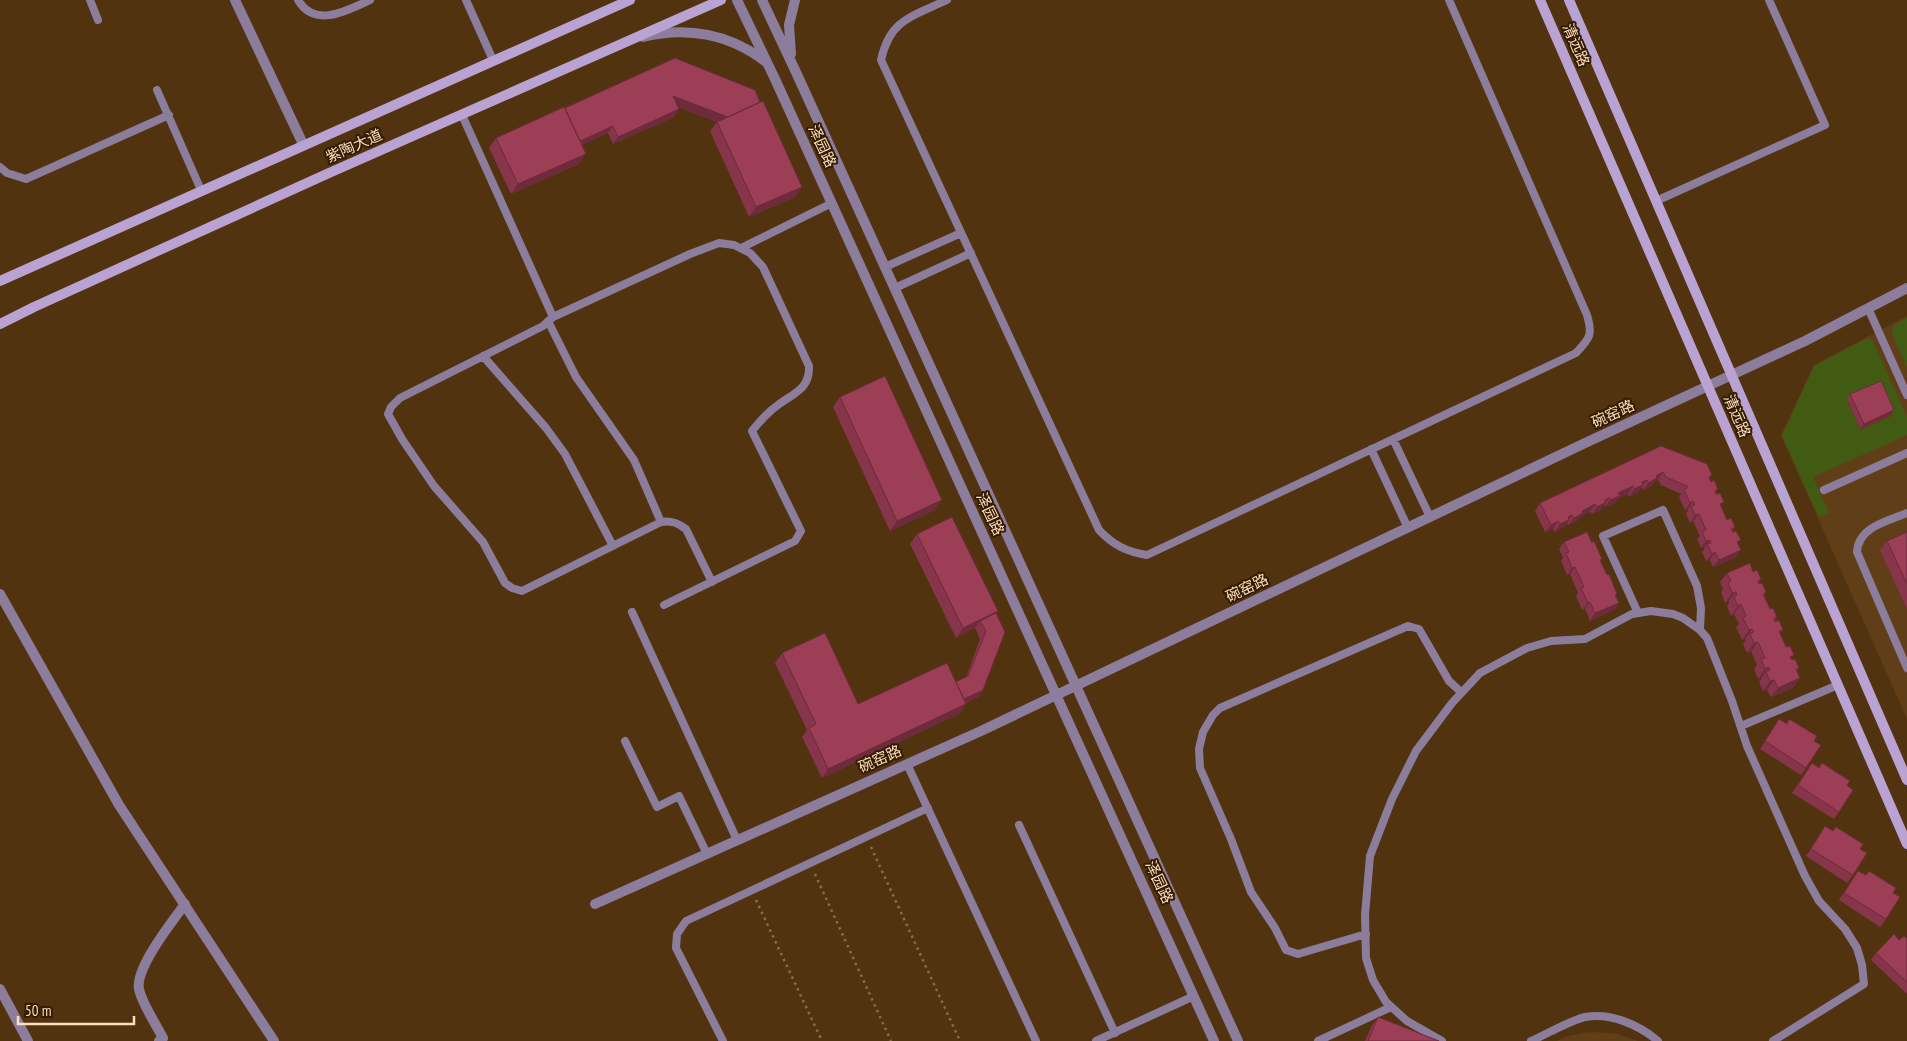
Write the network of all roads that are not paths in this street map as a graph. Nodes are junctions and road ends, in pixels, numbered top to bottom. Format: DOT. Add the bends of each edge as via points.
graph roads {
  1 [pos="90,0"];
  2 [pos="235,0"];
  3 [pos="298,0"];
  4 [pos="370,0"];
  5 [pos="466,0"];
  6 [pos="630,0"];
  7 [pos="721,0"];
  8 [pos="737,0"];
  9 [pos="762,0"];
  10 [pos="796,0"];
  11 [pos="947,0"];
  12 [pos="1449,0"];
  13 [pos="1540,0"];
  14 [pos="1569,0"];
  15 [pos="1769,0"];
  16 [pos="621,3"];
  17 [pos="98,20"];
  18 [pos="630,40"];
  19 [pos="494,60"];
  20 [pos="768,63"];
  21 [pos="792,63"];
  22 [pos="157,90"];
  23 [pos="168,115"];
  24 [pos="462,115"];
  25 [pos="303,144"];
  26 [pos="0,167"];
  27 [pos="201,190"];
  28 [pos="1656,201"];
  29 [pos="832,203"];
  30 [pos="961,233"];
  31 [pos="741,248"];
  32 [pos="971,253"];
  33 [pos="885,267"];
  34 [pos="0,281"];
  35 [pos="894,288"];
  36 [pos="1907,288"];
  37 [pos="1868,308"];
  38 [pos="551,319"];
  39 [pos="0,324"];
  40 [pos="483,356"];
  41 [pos="1731,376"];
  42 [pos="1708,386"];
  43 [pos="1907,395"];
  44 [pos="1393,439"];
  45 [pos="1371,449"];
  46 [pos="1907,453"];
  47 [pos="1824,490"];
  48 [pos="1907,513"];
  49 [pos="1430,517"];
  50 [pos="661,522"];
  51 [pos="1408,528"];
  52 [pos="613,546"];
  53 [pos="712,582"];
  54 [pos="0,594"];
  55 [pos="664,605"];
  56 [pos="632,612"];
  57 [pos="1638,613"];
  58 [pos="1700,630"];
  59 [pos="1907,668"];
  60 [pos="1076,686"];
  61 [pos="1838,686"];
  62 [pos="1461,692"];
  63 [pos="1057,695"];
  64 [pos="1741,726"];
  65 [pos="625,741"];
  66 [pos="908,764"];
  67 [pos="1907,780"];
  68 [pos="928,808"];
  69 [pos="1019,825"];
  70 [pos="737,840"];
  71 [pos="1907,844"];
  72 [pos="707,854"];
  73 [pos="185,904"];
  74 [pos="595,904"];
  75 [pos="1366,934"];
  76 [pos="0,989"];
  77 [pos="1194,996"];
  78 [pos="1391,1007"];
  79 [pos="1115,1032"];
  80 [pos="163,1040"];
  81 [pos="28,1041"];
  82 [pos="274,1041"];
  83 [pos="723,1041"];
  84 [pos="1036,1041"];
  85 [pos="1096,1041"];
  86 [pos="1214,1041"];
  87 [pos="1238,1041"];
  88 [pos="1318,1041"];
  89 [pos="1442,1041"];
  90 [pos="1531,1041"];
  91 [pos="1658,1041"];
  92 [pos="1773,1041"];
  1 -- 17 [label="lane"];
  2 -- 25 [label="street"];
  3 -- 4 [label="lane" via="312,12 328,16 338,15"];
  5 -- 19 [label="lane"];
  6 -- 16 [label="main road, 紫陶大道"];
  7 -- 18 [label="main road, 紫陶大道"];
  8 -- 20 [label="street, 泽园路"];
  9 -- 21 [label="street, 泽园路"];
  10 -- 21 [label="street" via="789,25"];
  11 -- 30 [label="lane" via="899,24 887,38 881,60"];
  12 -- 44 [label="lane" via="1591,328 1586,342 1576,353"];
  13 -- 42 [label="main road, 清远路"];
  14 -- 28 [label="main road, 清远路"];
  15 -- 28 [label="lane" via="1824,125"];
  16 -- 19 [label="main road, 紫陶大道"];
  18 -- 20 [label="street" via="667,32 697,32 733,41"];
  18 -- 24 [label="main road, 紫陶大道"];
  19 -- 25 [label="main road, 紫陶大道"];
  20 -- 29 [label="street, 泽园路"];
  21 -- 33 [label="street, 泽园路"];
  22 -- 23 [label="lane"];
  23 -- 26 [label="lane" via="26,179 11,175"];
  23 -- 27 [label="lane"];
  24 -- 38 [label="lane"];
  24 -- 39 [label="main road, 紫陶大道"];
  25 -- 27 [label="main road, 紫陶大道"];
  27 -- 34 [label="main road, 紫陶大道"];
  28 -- 41 [label="main road, 清远路"];
  29 -- 31 [label="lane"];
  29 -- 63 [label="street, 泽园路"];
  30 -- 32 [label="lane"];
  30 -- 33 [label="lane"];
  31 -- 38 [label="lane" via="719,243"];
  31 -- 53 [label="lane" via="763,267 808,366 804,387 766,414 752,430 801,532 795,541"];
  32 -- 35 [label="lane"];
  32 -- 45 [label="lane" via="1099,530 1116,545 1131,552 1147,554"];
  33 -- 35 [label="street, 泽园路"];
  35 -- 60 [label="street, 泽园路"];
  36 -- 37 [label="street, 碗窑路"];
  37 -- 41 [label="street, 碗窑路"];
  37 -- 43 [label="lane"];
  38 -- 40 [label="lane" via="544,326"];
  38 -- 50 [label="lane" via="576,377 634,460"];
  40 -- 52 [label="lane" via="565,454"];
  40 -- 52 [label="lane" via="400,398 391,407 388,414 417,463 483,542 505,583 512,588 522,591"];
  41 -- 42 [label="street, 碗窑路"];
  41 -- 67 [label="main road, 清远路"];
  42 -- 49 [label="street, 碗窑路"];
  42 -- 61 [label="main road, 清远路"];
  44 -- 45 [label="lane"];
  44 -- 49 [label="lane"];
  45 -- 51 [label="lane"];
  46 -- 47 [label="lane"];
  48 -- 59 [label="lane" via="1864,534 1858,542 1857,552"];
  49 -- 51 [label="street, 碗窑路"];
  50 -- 52 [label="lane"];
  50 -- 53 [label="lane" via="673,522 686,529"];
  51 -- 60 [label="street, 碗窑路"];
  53 -- 55 [label="lane"];
  54 -- 73 [label="street" via="119,805"];
  56 -- 70 [label="lane"];
  57 -- 58 [label="lane" via="1673,614"];
  57 -- 58 [label="lane" via="1603,536 1662,510 1696,586 1701,608"];
  57 -- 62 [label="lane" via="1585,639 1528,648 1480,673"];
  58 -- 64 [label="lane" via="1707,638"];
  60 -- 63 [label="street, 碗窑路"];
  60 -- 87 [label="street, 泽园路"];
  61 -- 64 [label="lane"];
  61 -- 71 [label="main road, 清远路"];
  62 -- 75 [label="lane" via="1416,751 1392,799 1370,856"];
  62 -- 75 [label="lane" via="1449,681 1418,629 1408,626 1220,708 1203,732 1199,749 1200,768 1252,892 1286,950 1298,954"];
  63 -- 66 [label="street, 碗窑路"];
  63 -- 77 [label="street, 泽园路"];
  64 -- 92 [label="lane" via="1805,876 1820,901 1852,940 1864,975 1864,984"];
  65 -- 72 [label="lane" via="657,807 679,796"];
  66 -- 68 [label="lane"];
  66 -- 70 [label="street, 碗窑路"];
  68 -- 83 [label="lane" via="686,921 681,927 676,948"];
  68 -- 84 [label="lane"];
  69 -- 79 [label="lane"];
  70 -- 72 [label="street, 碗窑路"];
  72 -- 74 [label="street, 碗窑路"];
  73 -- 80 [label="street" via="158,941 138,980 140,992"];
  73 -- 82 [label="street"];
  75 -- 78 [label="lane" via="1368,969"];
  76 -- 81 [label="street"];
  77 -- 79 [label="lane"];
  77 -- 86 [label="street, 泽园路"];
  78 -- 88 [label="lane"];
  78 -- 89 [label="lane" via="1419,1029"];
  79 -- 85 [label="lane"];
  90 -- 91 [label="lane" via="1585,1017 1599,1016 1636,1026"];
}
